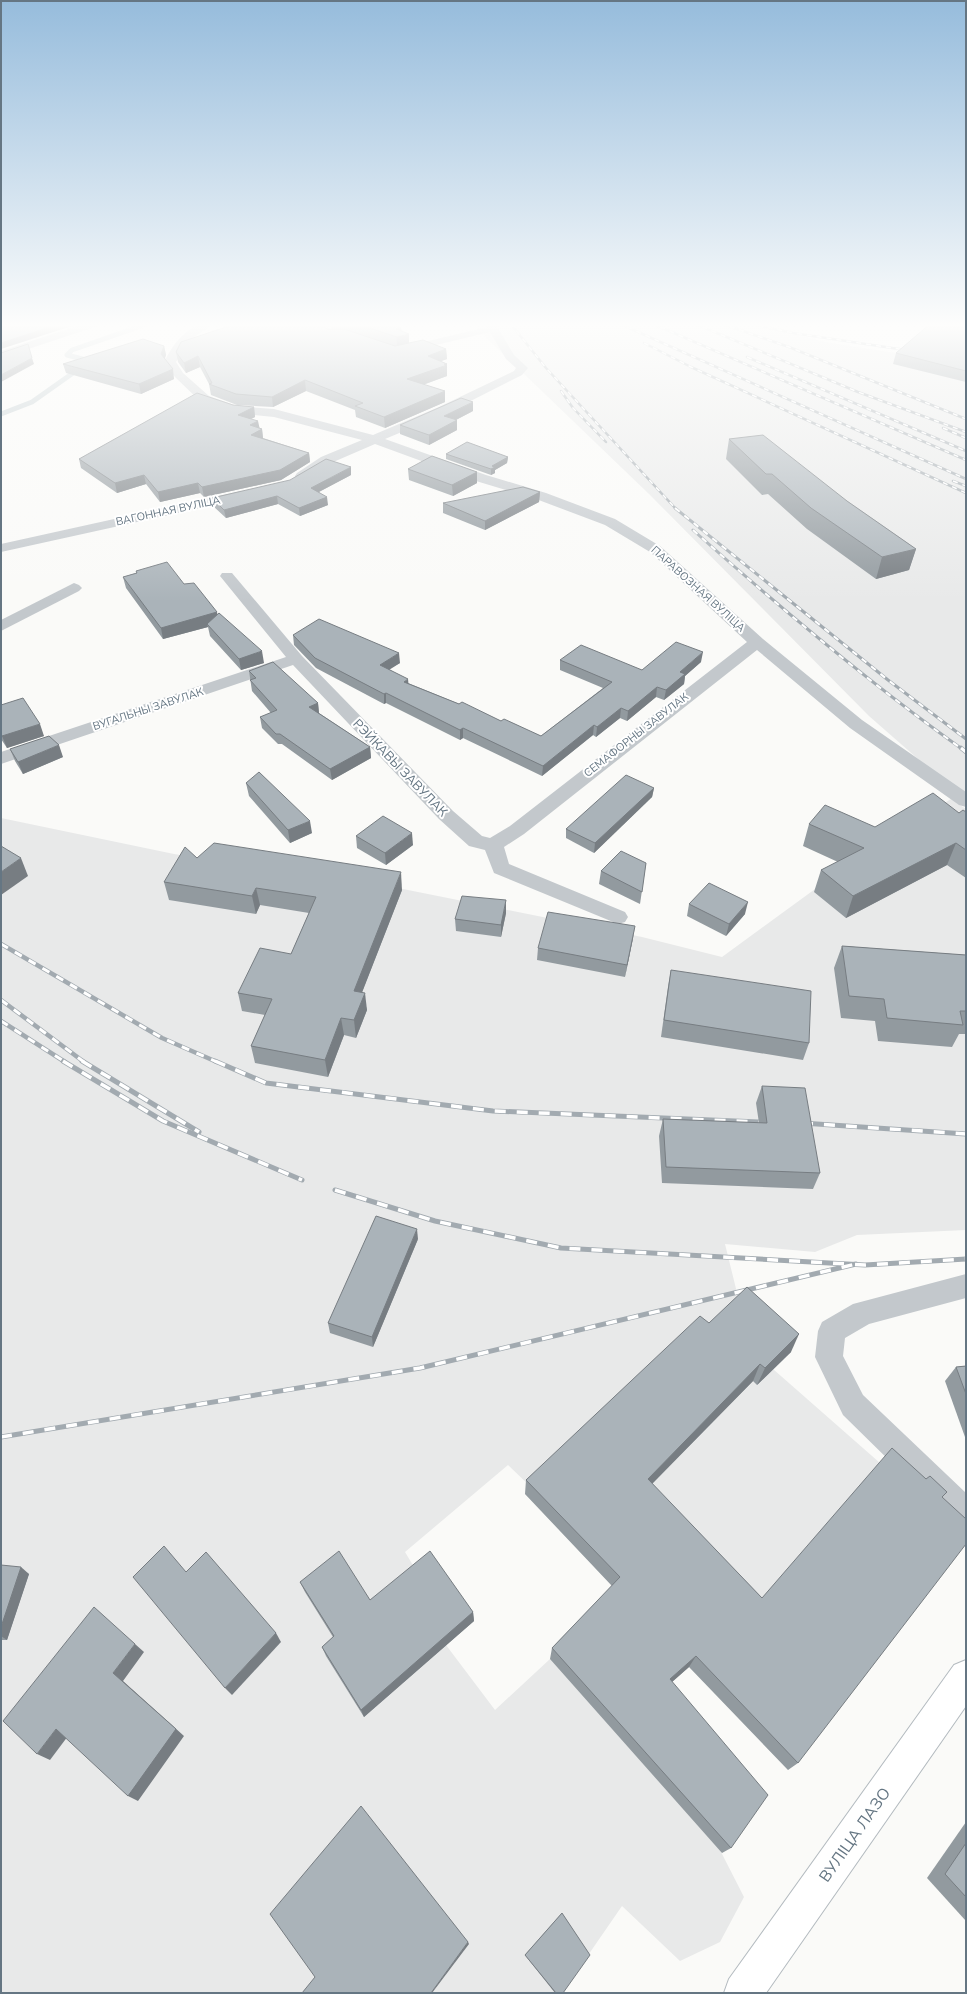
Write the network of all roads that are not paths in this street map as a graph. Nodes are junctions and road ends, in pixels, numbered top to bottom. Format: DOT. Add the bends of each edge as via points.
graph roads {
  1 [pos="287,416"];
  2 [pos="428,416"];
  3 [pos="373,439"];
  4 [pos="292,481"];
  5 [pos="255,492"];
  6 [pos="1,548"];
  7 [pos="226,576"];
  8 [pos="74,588"];
  9 [pos="1,626"];
  10 [pos="757,642"];
  11 [pos="296,660"];
  12 [pos="1,758"];
  13 [pos="966,801"];
  14 [pos="493,844"];
  15 [pos="618,917"];
  16 [pos="966,1286"];
  17 [pos="966,1514"];
  18 [pos="966,1677"];
  19 [pos="743,1993"];
  1 -- 3 [label="street, ПАРАВОЗНАЯ ВУЛІЦА"];
  2 -- 3 [label="street"];
  3 -- 4 [label="street" via="326,460"];
  3 -- 10 [label="street, ПАРАВОЗНАЯ ВУЛІЦА" via="610,522 655,549"];
  5 -- 6 [label="street, ВАГОННАЯ ВУЛІЦА"];
  7 -- 11 [label="street, РЭЙКАВЫ ЗАВУЛАК"];
  8 -- 9 [label="street"];
  10 -- 13 [label="street, ПАРАВОЗНАЯ ВУЛІЦА" via="856,724"];
  10 -- 14 [label="street, СЕМАФОРНЫ ЗАВУЛАК" via="517,830"];
  11 -- 12 [label="street, ВУГАЛЬНЫ ЗАВУЛАК"];
  11 -- 14 [label="street, РЭЙКАВЫ ЗАВУЛАК" via="446,815 476,841"];
  14 -- 15 [label="street" via="501,868"];
  16 -- 17 [label="street" via="862,1313 832,1332 829,1357 853,1405"];
  18 -- 19 [label="main road, ВУЛІЦА ЛАЗО"];
}
